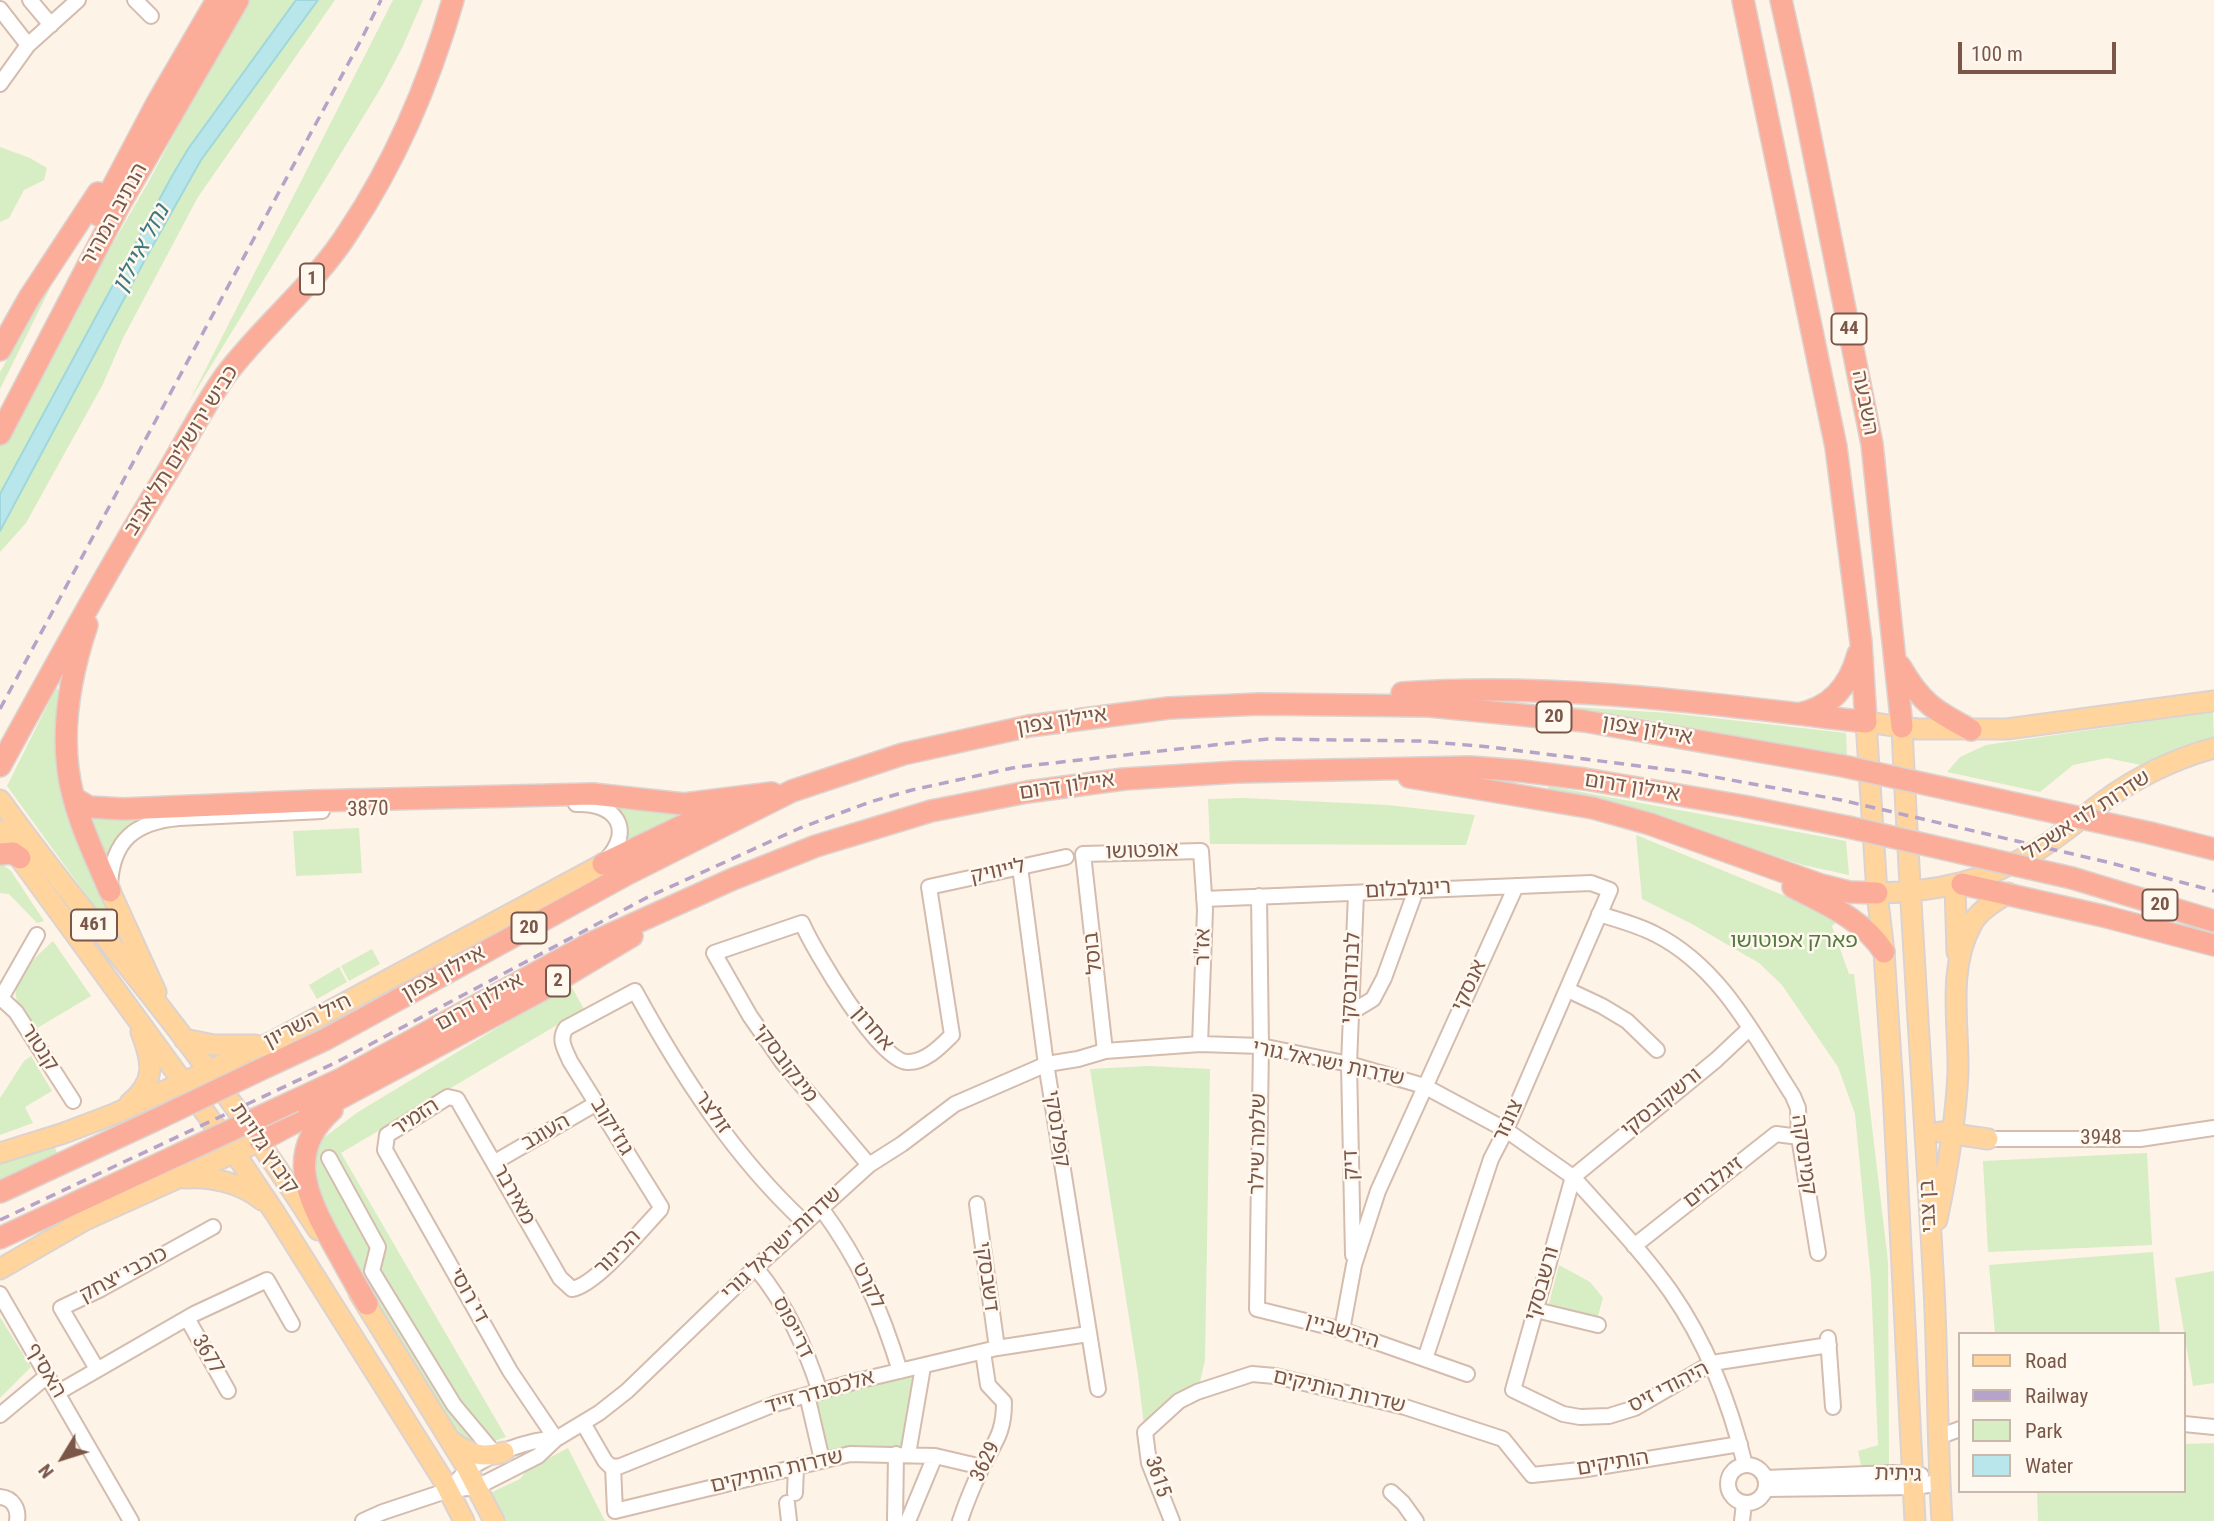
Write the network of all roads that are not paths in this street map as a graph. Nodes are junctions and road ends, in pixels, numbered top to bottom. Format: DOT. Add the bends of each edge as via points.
graph roads {
  1 [pos="30,0"];
  2 [pos="78,0"];
  3 [pos="135,0"];
  4 [pos="216,0"];
  5 [pos="237,0"];
  6 [pos="453,0"];
  7 [pos="1743,0"];
  8 [pos="1781,0"];
  9 [pos="0,9"];
  10 [pos="151,16"];
  11 [pos="51,24"];
  12 [pos="28,45"];
  13 [pos="4,68"];
  14 [pos="0,84"];
  15 [pos="157,103"];
  16 [pos="0,350"];
  17 [pos="0,403"];
  18 [pos="0,434"];
  19 [pos="129,535"];
  20 [pos="1861,642"];
  21 [pos="1897,662"];
  22 [pos="2214,701"];
  23 [pos="1260,704"];
  24 [pos="1792,715"];
  25 [pos="1866,722"];
  26 [pos="1902,727"];
  27 [pos="1971,730"];
  28 [pos="2214,748"];
  29 [pos="0,766"];
  30 [pos="1362,769"];
  31 [pos="792,791"];
  32 [pos="74,798"];
  33 [pos="0,800"];
  34 [pos="11,844"];
  35 [pos="2214,849"];
  36 [pos="1201,851"];
  37 [pos="1723,851"];
  38 [pos="1083,854"];
  39 [pos="1066,857"];
  40 [pos="603,863"];
  41 [pos="1020,867"];
  42 [pos="1959,885"];
  43 [pos="1516,886"];
  44 [pos="929,887"];
  45 [pos="1416,890"];
  46 [pos="1610,890"];
  47 [pos="110,891"];
  48 [pos="1356,892"];
  49 [pos="1909,892"];
  50 [pos="1877,893"];
  51 [pos="2008,893"];
  52 [pos="1259,896"];
  53 [pos="1204,899"];
  54 [pos="684,903"];
  55 [pos="1600,914"];
  56 [pos="2214,921"];
  57 [pos="37,935"];
  58 [pos="2214,945"];
  59 [pos="1884,952"];
  60 [pos="714,953"];
  61 [pos="1957,964"];
  62 [pos="1568,990"];
  63 [pos="0,999"];
  64 [pos="125,1000"];
  65 [pos="1350,1013"];
  66 [pos="167,1015"];
  67 [pos="1750,1028"];
  68 [pos="184,1039"];
  69 [pos="274,1041"];
  70 [pos="561,1042"];
  71 [pos="1200,1044"];
  72 [pos="1261,1046"];
  73 [pos="1657,1050"];
  74 [pos="1105,1051"];
  75 [pos="1046,1064"];
  76 [pos="1349,1064"];
  77 [pos="208,1070"];
  78 [pos="184,1081"];
  79 [pos="1424,1086"];
  80 [pos="352,1093"];
  81 [pos="457,1099"];
  82 [pos="73,1101"];
  83 [pos="597,1103"];
  84 [pos="114,1114"];
  85 [pos="1925,1120"];
  86 [pos="2214,1128"];
  87 [pos="1506,1130"];
  88 [pos="1951,1135"];
  89 [pos="1799,1138"];
  90 [pos="1988,1139"];
  91 [pos="260,1141"];
  92 [pos="385,1150"];
  93 [pos="234,1152"];
  94 [pos="0,1153"];
  95 [pos="328,1158"];
  96 [pos="495,1162"];
  97 [pos="869,1165"];
  98 [pos="1573,1177"];
  99 [pos="1946,1177"];
  100 [pos="173,1179"];
  101 [pos="1352,1190"];
  102 [pos="1378,1191"];
  103 [pos="0,1192"];
  104 [pos="977,1204"];
  105 [pos="821,1208"];
  106 [pos="660,1210"];
  107 [pos="275,1213"];
  108 [pos="804,1222"];
  109 [pos="213,1227"];
  110 [pos="0,1238"];
  111 [pos="1931,1245"];
  112 [pos="1634,1246"];
  113 [pos="1818,1253"];
  114 [pos="1354,1265"];
  115 [pos="756,1268"];
  116 [pos="0,1269"];
  117 [pos="572,1289"];
  118 [pos="1,1294"];
  119 [pos="367,1304"];
  120 [pos="1257,1309"];
  121 [pos="1536,1310"];
  122 [pos="187,1318"];
  123 [pos="292,1324"];
  124 [pos="1598,1325"];
  125 [pos="1342,1330"];
  126 [pos="1088,1334"];
  127 [pos="990,1350"];
  128 [pos="1425,1359"];
  129 [pos="1712,1363"];
  130 [pos="923,1367"];
  131 [pos="97,1370"];
  132 [pos="900,1371"];
  133 [pos="1467,1374"];
  134 [pos="47,1376"];
  135 [pos="1098,1389"];
  136 [pos="1513,1390"];
  137 [pos="228,1391"];
  138 [pos="57,1393"];
  139 [pos="813,1393"];
  140 [pos="1004,1402"];
  141 [pos="1833,1407"];
  142 [pos="0,1415"];
  143 [pos="583,1423"];
  144 [pos="2186,1424"];
  145 [pos="2214,1427"];
  146 [pos="1958,1430"];
  147 [pos="1145,1433"];
  148 [pos="1938,1437"];
  149 [pos="450,1439"];
  150 [pos="556,1439"];
  151 [pos="1503,1439"];
  152 [pos="1740,1444"];
  153 [pos="500,1453"];
  154 [pos="902,1454"];
  155 [pos="935,1457"];
  156 [pos="822,1461"];
  157 [pos="1745,1465"];
  158 [pos="613,1467"];
  159 [pos="796,1467"];
  160 [pos="982,1467"];
  161 [pos="472,1478"];
  162 [pos="1939,1479"];
  163 [pos="1914,1481"];
  164 [pos="1765,1483"];
  165 [pos="449,1490"];
  166 [pos="1391,1492"];
  167 [pos="3,1497"];
  168 [pos="1744,1503"];
  169 [pos="17,1521"];
  170 [pos="131,1521"];
  171 [pos="363,1521"];
  172 [pos="464,1521"];
  173 [pos="494,1521"];
  174 [pos="789,1521"];
  175 [pos="895,1521"];
  176 [pos="908,1521"];
  177 [pos="960,1521"];
  178 [pos="1172,1521"];
  179 [pos="1416,1521"];
  180 [pos="1742,1521"];
  181 [pos="1915,1521"];
  182 [pos="1942,1521"];
  1 -- 11 [label="street"];
  2 -- 11 [label="street"];
  3 -- 10 [label="street"];
  4 -- 15 [label="highway"];
  5 -- 18 [label="highway, הנתיב המהיר" via="121,202"];
  6 -- 19 [label="highway, כביש ירושלים תל אביב / 1" via="410,117 349,232 225,377"];
  7 -- 20 [label="highway, השבעה / 44" via="1836,447"];
  8 -- 21 [label="highway, השבעה / 44" via="1872,444"];
  9 -- 12 [label="street"];
  11 -- 12 [label="street"];
  12 -- 13 [label="street"];
  13 -- 14 [label="street"];
  15 -- 16 [label="highway"];
  15 -- 17 [label="highway"];
  19 -- 29 [label="highway, כביש ירושלים תל אביב / 1"];
  19 -- 32 [label="highway" via="86,626 80,649 66,741"];
  20 -- 24 [label="highway" via="1852,674 1840,692 1820,706"];
  20 -- 25 [label="highway, השבעה / 44"];
  21 -- 26 [label="highway, השבעה / 44"];
  21 -- 27 [label="highway" via="1929,706"];
  22 -- 27 [label="main road"];
  23 -- 24 [label="highway" via="1418,692 1532,691 1693,701"];
  23 -- 31 [label="highway, איילון צפון / 20" via="1169,708 1029,726 903,754"];
  23 -- 35 [label="highway, איילון צפון / 20, bridge" via="1430,706 1667,734 1843,766"];
  24 -- 25 [label="highway"];
  25 -- 26 [label="main road"];
  25 -- 50 [label="main road, 44"];
  26 -- 27 [label="main road"];
  26 -- 49 [label="main road, 44"];
  28 -- 42 [label="main road, שדרות לוי אשכול" via="2150,774 2029,855"];
  30 -- 37 [label="highway" via="1593,808"];
  30 -- 54 [label="highway, איילון דרום / 20" via="1124,779 979,801 816,846"];
  30 -- 56 [label="highway, איילון דרום / 20, bridge" via="1522,771 1743,806 2072,878"];
  31 -- 32 [label="highway" via="684,804 593,794 124,809 89,807"];
  31 -- 40 [label="highway" via="705,814"];
  31 -- 103 [label="highway, איילון צפון / 20, bridge" via="629,873 326,1038"];
  32 -- 47 [label="highway"];
  33 -- 34 [label="main road, קיבוץ גלויות / 461"];
  34 -- 64 [label="main road, קיבוץ גלויות / 461"];
  34 -- 66 [label="main road, קיבוץ גלויות / 461" via="99,932"];
  36 -- 38 [label="street, אופטושו"];
  36 -- 53 [label="street, אז\"ר"];
  37 -- 50 [label="highway" via="1821,885"];
  37 -- 59 [label="highway" via="1859,924"];
  38 -- 74 [label="street, בוסל"];
  39 -- 41 [label="street, לייוויק"];
  40 -- 47 [label="street, 3870" via="617,846 618,821 608,810 585,803 179,818 159,820 130,834 114,859"];
  40 -- 69 [label="main road, חיל השריון"];
  41 -- 44 [label="street, לייוויק"];
  41 -- 75 [label="street, קפלנסקי"];
  42 -- 49 [label="main road, שדרות לוי אשכול"];
  42 -- 51 [label="highway"];
  42 -- 61 [label="main road"];
  43 -- 45 [label="street, רינגלבלום"];
  43 -- 46 [label="street, רינגלבלום" via="1591,883"];
  43 -- 79 [label="street, אנסקי"];
  44 -- 60 [label="street, אחרון" via="952,1035 932,1054 911,1062 888,1051 845,999 802,923"];
  45 -- 48 [label="street, רינגלבלום"];
  45 -- 65 [label="street" via="1373,999"];
  46 -- 55 [label="street, צונזר"];
  47 -- 66 [label="main road"];
  48 -- 52 [label="street, רינגלבלום"];
  48 -- 65 [label="street, לבנדובסקי"];
  49 -- 50 [label="main road, שדרות לוי אשכול"];
  49 -- 85 [label="main road, בן צבי"];
  50 -- 59 [label="main road, בן צבי"];
  51 -- 58 [label="highway"];
  51 -- 61 [label="main road" via="1972,922"];
  52 -- 53 [label="street, רינגלבלום"];
  52 -- 72 [label="street, שלמה שילר"];
  53 -- 71 [label="street, אז\"ר"];
  54 -- 80 [label="highway, 2" via="603,955"];
  54 -- 110 [label="highway, איילון דרום / 20, bridge" via="589,944 343,1078"];
  55 -- 62 [label="street, צונזר"];
  55 -- 67 [label="street, קמינסקה" via="1655,934 1685,953 1712,977"];
  57 -- 63 [label="street"];
  59 -- 163 [label="main road, בן צבי"];
  60 -- 97 [label="street, מינקובסקי" via="783,1063"];
  61 -- 88 [label="main road" via="1958,1072"];
  62 -- 73 [label="street" via="1627,1021"];
  62 -- 87 [label="street, צונזר"];
  63 -- 82 [label="street, קנטור" via="16,1012"];
  64 -- 78 [label="main road, קיבוץ גלויות / 461"];
  64 -- 84 [label="main road" via="145,1042 150,1076 141,1093"];
  65 -- 76 [label="street, לבנדובסקי"];
  66 -- 68 [label="main road, קיבוץ גלויות / 461"];
  67 -- 89 [label="street, קמינסקה" via="1793,1096"];
  67 -- 98 [label="street, ורשקובסקי"];
  68 -- 69 [label="main road" via="229,1046"];
  68 -- 77 [label="main road, קיבוץ גלויות / 461"];
  69 -- 77 [label="main road, חיל השריון"];
  70 -- 83 [label="street, גוז'יקוב"];
  70 -- 108 [label="street, זולצר" via="566,1028 635,991 715,1120"];
  71 -- 72 [label="street, שדרות ישראל גורי"];
  71 -- 74 [label="street, שדרות ישראל גורי"];
  72 -- 76 [label="street, שדרות ישראל גורי"];
  72 -- 120 [label="street, שלמה שילר"];
  74 -- 75 [label="street, שדרות ישראל גורי"];
  75 -- 97 [label="street, שדרות ישראל גורי" via="954,1104"];
  75 -- 126 [label="street, קפלנסקי"];
  76 -- 79 [label="street, שדרות ישראל גורי"];
  76 -- 101 [label="street, דיק"];
  77 -- 78 [label="main road, חיל השריון"];
  77 -- 91 [label="main road, קיבוץ גלויות"];
  78 -- 84 [label="main road, חיל השריון"];
  78 -- 93 [label="main road, קיבוץ גלויות"];
  79 -- 87 [label="street, שדרות ישראל גורי"];
  79 -- 102 [label="street, דיק"];
  80 -- 91 [label="highway, 2"];
  80 -- 119 [label="highway" via="315,1127 305,1152 304,1172 317,1214"];
  81 -- 92 [label="street, הזמיר" via="448,1097 387,1135"];
  81 -- 96 [label="street, מאירבר"];
  83 -- 96 [label="street, העוגב"];
  83 -- 106 [label="street, גוז'יקוב" via="660,1203"];
  84 -- 94 [label="main road, חיל השריון"];
  85 -- 88 [label="main road"];
  85 -- 111 [label="main road, בן צבי"];
  86 -- 90 [label="street, 3948" via="2140,1139"];
  87 -- 98 [label="street, שדרות ישראל גורי"];
  87 -- 128 [label="street, צונזר" via="1491,1159"];
  88 -- 90 [label="main road"];
  88 -- 99 [label="main road"];
  89 -- 112 [label="street, זיגלבוים" via="1776,1134"];
  89 -- 113 [label="street, קמינסקה"];
  90 -- 99 [label="main road" via="1962,1155"];
  91 -- 93 [label="main road"];
  91 -- 119 [label="main road, קיבוץ גלויות"];
  92 -- 150 [label="street, די רוסי" via="510,1371"];
  93 -- 100 [label="main road"];
  93 -- 107 [label="main road, קיבוץ גלויות"];
  95 -- 153 [label="street" via="378,1247 372,1271 454,1405"];
  96 -- 117 [label="street, מאירבר" via="560,1278"];
  97 -- 105 [label="street, שדרות ישראל גורי"];
  98 -- 112 [label="street, שדרות ישראל גורי"];
  98 -- 121 [label="street, ורשבסקי"];
  99 -- 111 [label="main road"];
  100 -- 107 [label="main road" via="200,1177 237,1186 259,1197"];
  100 -- 116 [label="main road" via="85,1220"];
  101 -- 102 [label="street"];
  101 -- 114 [label="street, דיק"];
  102 -- 114 [label="street, דיק"];
  104 -- 127 [label="street, דשבסקי"];
  105 -- 108 [label="street, שדרות ישראל גורי"];
  105 -- 132 [label="street, לקרט" via="860,1267 884,1319"];
  106 -- 117 [label="street, הכינור" via="597,1276"];
  107 -- 165 [label="main road, קיבוץ גלויות"];
  108 -- 115 [label="street, שדרות ישראל גורי"];
  109 -- 131 [label="street, כוכבי יצחק" via="61,1308"];
  111 -- 148 [label="main road, בן צבי"];
  112 -- 129 [label="street, שדרות ישראל גורי" via="1671,1292"];
  114 -- 125 [label="street, דיק"];
  115 -- 139 [label="street, דרייפוס" via="796,1327"];
  115 -- 143 [label="street, שדרות ישראל גורי" via="627,1391"];
  118 -- 134 [label="street, האסיף"];
  119 -- 149 [label="main road, קיבוץ גלויות"];
  120 -- 125 [label="street, הירשביין"];
  121 -- 124 [label="street"];
  121 -- 136 [label="street, ורשבסקי"];
  122 -- 123 [label="street" via="267,1280"];
  122 -- 131 [label="street"];
  122 -- 137 [label="street, 3677"];
  125 -- 128 [label="street, הירשביין"];
  126 -- 127 [label="street, אלכסנדר זייד"];
  126 -- 135 [label="street, קפלנסקי"];
  127 -- 130 [label="street, אלכסנדר זייד"];
  127 -- 140 [label="street, דשבסקי" via="988,1384"];
  128 -- 133 [label="street"];
  129 -- 136 [label="street, היהודי זיס" via="1635,1408 1609,1416 1563,1414"];
  129 -- 141 [label="street, היהודי זיס" via="1828,1340"];
  129 -- 152 [label="street, שדרות ישראל גורי"];
  130 -- 132 [label="street, אלכסנדר זייד"];
  130 -- 154 [label="street"];
  131 -- 138 [label="street"];
  132 -- 139 [label="street, אלכסנדר זייד"];
  134 -- 138 [label="street, האסיף"];
  134 -- 142 [label="street"];
  138 -- 170 [label="street, האסיף"];
  139 -- 156 [label="street, דרייפוס"];
  139 -- 158 [label="street, אלכסנדר זייד"];
  140 -- 160 [label="street, 3629" via="1004,1422"];
  143 -- 150 [label="street, שדרות ישראל גורי"];
  143 -- 158 [label="street"];
  144 -- 145 [label="street"];
  146 -- 148 [label="street"];
  147 -- 151 [label="street, שדרות הותיקים" via="1179,1401 1252,1374 1405,1407"];
  147 -- 178 [label="street, 3615" via="1150,1463"];
  148 -- 162 [label="main road, בן צבי"];
  149 -- 153 [label="main road" via="476,1455"];
  149 -- 161 [label="main road, קיבוץ גלויות"];
  150 -- 153 [label="street, שדרות ישראל גורי" via="538,1438"];
  150 -- 161 [label="street, שדרות ישראל גורי" via="538,1456"];
  151 -- 152 [label="street, הותיקים" via="1532,1475"];
  152 -- 157 [label="street, שדרות ישראל גורי"];
  153 -- 161 [label="street, שדרות ישראל גורי"];
  154 -- 155 [label="street, שדרות הותיקים"];
  154 -- 156 [label="street, שדרות הותיקים" via="850,1454"];
  154 -- 175 [label="street"];
  155 -- 160 [label="street, שדרות הותיקים"];
  155 -- 176 [label="street"];
  156 -- 159 [label="street, שדרות הותיקים"];
  157 -- 164 [label="street" via="1758,1468"];
  157 -- 168 [label="street" via="1730,1474 1728,1486 1733,1497"];
  158 -- 159 [label="street, שדרות הותיקים" via="615,1511"];
  159 -- 174 [label="street"];
  160 -- 177 [label="street, 3629"];
  161 -- 165 [label="street, שדרות ישראל גורי"];
  161 -- 173 [label="main road, קיבוץ גלויות"];
  162 -- 163 [label="street, גיתית"];
  162 -- 182 [label="main road, בן צבי"];
  163 -- 164 [label="street, גיתית"];
  163 -- 181 [label="main road, בן צבי"];
  164 -- 168 [label="street" via="1760,1499"];
  165 -- 171 [label="street, שדרות ישראל גורי"];
  165 -- 172 [label="main road, קיבוץ גלויות"];
  166 -- 179 [label="street"];
  167 -- 169 [label="street" via="15,1505"];
  168 -- 180 [label="street"];
}
